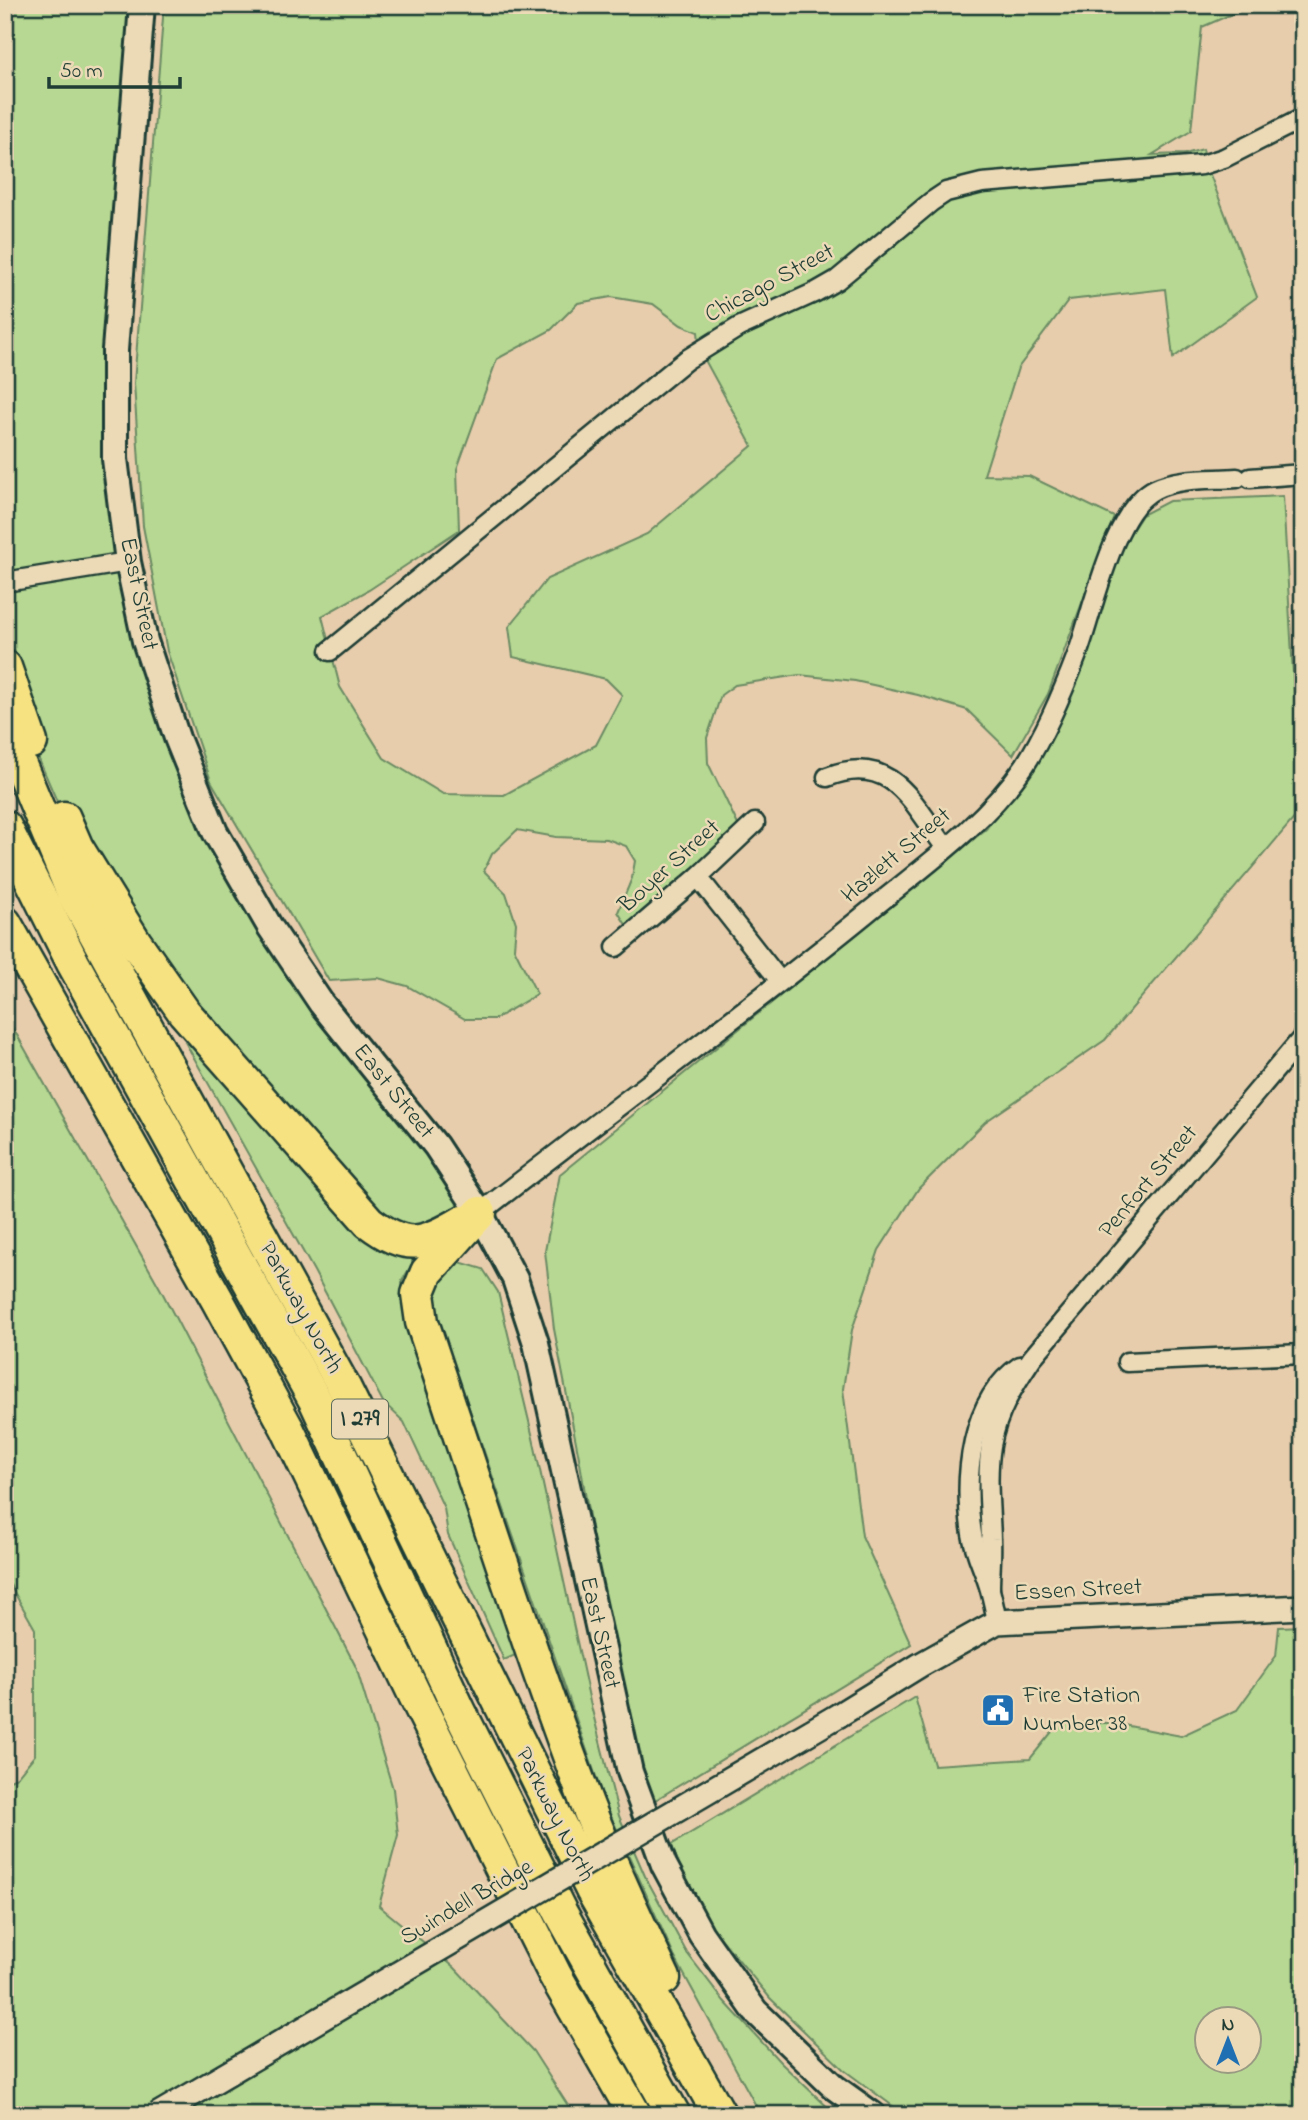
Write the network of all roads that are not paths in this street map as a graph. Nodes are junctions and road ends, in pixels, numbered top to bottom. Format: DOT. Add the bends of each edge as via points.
graph roads {
  1 [pos="142,5"];
  2 [pos="1303,118"];
  3 [pos="1303,474"];
  4 [pos="128,562"];
  5 [pos="5,582"];
  6 [pos="330,651"];
  7 [pos="5,667"];
  8 [pos="5,721"];
  9 [pos="827,777"];
  10 [pos="755,823"];
  11 [pos="5,827"];
  12 [pos="947,848"];
  13 [pos="698,877"];
  14 [pos="5,923"];
  15 [pos="616,947"];
  16 [pos="780,981"];
  17 [pos="1303,1037"];
  18 [pos="480,1213"];
  19 [pos="1303,1354"];
  20 [pos="1127,1362"];
  21 [pos="1303,1607"];
  22 [pos="997,1622"];
  23 [pos="839,1715"];
  24 [pos="157,2115"];
  25 [pos="635,2115"];
  26 [pos="674,2115"];
  27 [pos="720,2115"];
  28 [pos="739,2115"];
  29 [pos="873,2115"];
  1 -- 4 [label="main road, East Street" via="115,350 115,459"];
  2 -- 6 [label="street, Chicago Street" via="1202,165 982,183 947,192 837,280 739,327 685,360"];
  3 -- 12 [label="street, Hazlett Street" via="1182,481 1138,500 1115,541 1076,657 1025,765 980,818"];
  4 -- 5 [label="street"];
  4 -- 18 [label="main road, East Street" via="149,653 215,832 321,1003 436,1146"];
  7 -- 18 [label="highway" via="77,848 184,1012 369,1222 390,1238 405,1242 436,1238"];
  8 -- 27 [label="highway, Parkway North / I 279" via="73,893 345,1389 592,1890"];
  9 -- 12 [label="street" via="845,769 878,773 903,788"];
  10 -- 13 [label="street, Boyer Street"];
  11 -- 26 [label="highway" via="73,963 317,1402 477,1746 561,1913"];
  12 -- 16 [label="street, Hazlett Street"];
  13 -- 15 [label="street, Boyer Street"];
  13 -- 16 [label="street"];
  14 -- 25 [label="highway, I 279" via="287,1429 555,1975"];
  16 -- 18 [label="street, Hazlett Street"];
  17 -- 22 [label="street, Penfort Street" via="1032,1358 1005,1404 991,1444 988,1474 990,1588"];
  18 -- 28 [label="highway" via="427,1272 418,1294 422,1322 587,1804 666,1984"];
  18 -- 29 [label="main road, East Street" via="515,1279 536,1343 630,1772 664,1865 701,1934 755,2011 834,2087"];
  19 -- 20 [label="street"];
  21 -- 22 [label="street, Essen Street"];
  22 -- 23 [label="street, Essen Street"];
  23 -- 24 [label="street, Swindell Bridge, bridge"];
}
